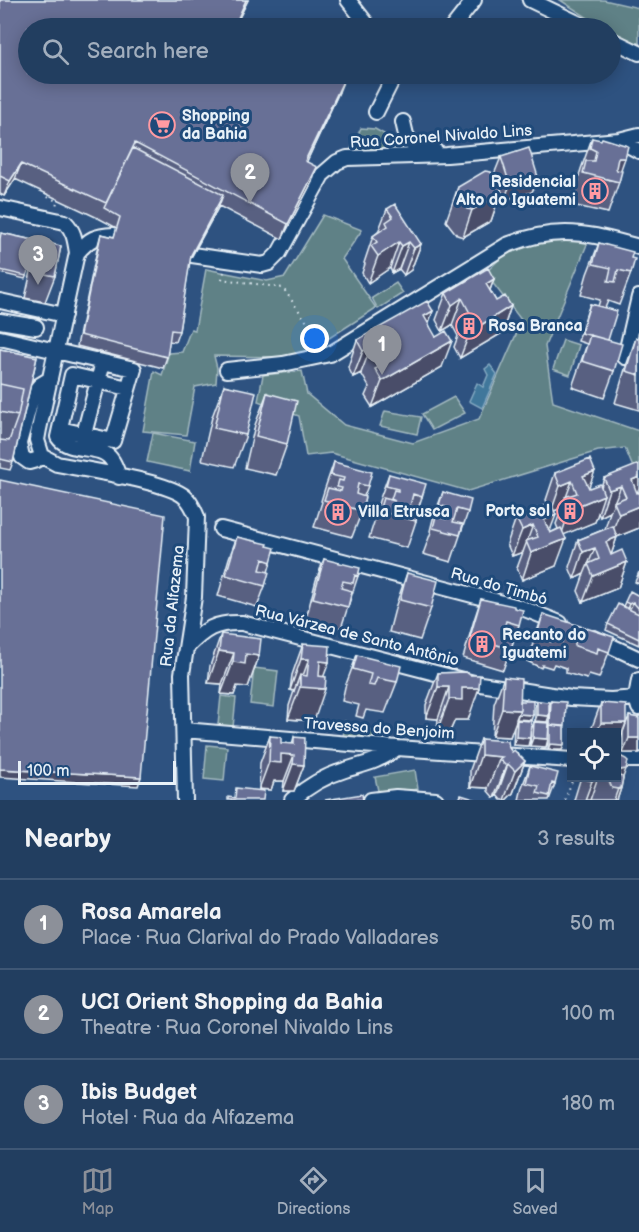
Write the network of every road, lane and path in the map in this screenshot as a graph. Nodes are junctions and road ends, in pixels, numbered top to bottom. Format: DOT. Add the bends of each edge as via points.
graph roads {
  1 [pos="348,0"];
  2 [pos="474,0"];
  3 [pos="530,0"];
  4 [pos="362,18"];
  5 [pos="460,18"];
  6 [pos="567,18"];
  7 [pos="621,44"];
  8 [pos="639,53"];
  9 [pos="390,84"];
  10 [pos="376,112"];
  11 [pos="403,122"];
  12 [pos="639,135"];
  13 [pos="619,140"];
  14 [pos="639,151"];
  15 [pos="466,153"];
  16 [pos="46,194"];
  17 [pos="0,208"];
  18 [pos="53,218"];
  19 [pos="114,236"];
  20 [pos="639,247"];
  21 [pos="77,253"];
  22 [pos="192,255"];
  23 [pos="227,261"];
  24 [pos="639,297"];
  25 [pos="0,300"];
  26 [pos="64,315"];
  27 [pos="0,321"];
  28 [pos="36,327"];
  29 [pos="0,338"];
  30 [pos="57,351"];
  31 [pos="330,354"];
  32 [pos="625,357"];
  33 [pos="103,362"];
  34 [pos="227,370"];
  35 [pos="50,379"];
  36 [pos="99,381"];
  37 [pos="128,388"];
  38 [pos="60,429"];
  39 [pos="84,434"];
  40 [pos="42,456"];
  41 [pos="119,477"];
  42 [pos="221,529"];
  43 [pos="186,648"];
  44 [pos="623,652"];
  45 [pos="639,659"];
  46 [pos="639,670"];
  47 [pos="639,680"];
  48 [pos="637,703"];
  49 [pos="184,730"];
  50 [pos="397,748"];
  51 [pos="567,759"];
  52 [pos="621,760"];
  53 [pos="639,760"];
  54 [pos="571,782"];
  55 [pos="185,800"];
  56 [pos="292,800"];
  57 [pos="371,800"];
  58 [pos="436,800"];
  59 [pos="565,800"];
  1 -- 4 [label="street"];
  2 -- 5 [label="street"];
  3 -- 6 [label="street"];
  7 -- 8 [label="street"];
  9 -- 10 [label="street"];
  11 -- 15 [label="street" via="412,144"];
  12 -- 13 [label="street, Rua Coronel Nivaldo Lins"];
  13 -- 14 [label="street"];
  13 -- 15 [label="street, Rua Coronel Nivaldo Lins"];
  15 -- 23 [label="street, Rua Coronel Nivaldo Lins" via="347,158 337,162 322,175 274,259 262,265"];
  16 -- 18 [label="path" via="57,201"];
  17 -- 18 [label="street"];
  18 -- 21 [label="street" via="72,229"];
  19 -- 21 [label="street" via="98,236"];
  20 -- 31 [label="street" via="566,232 544,233 507,244"];
  21 -- 26 [label="street"];
  22 -- 23 [label="street, Rua Coronel Nivaldo Lins"];
  23 -- 31 [label="path" via="222,279 283,288"];
  24 -- 32 [label="street"];
  25 -- 26 [label="street"];
  26 -- 30 [label="street"];
  27 -- 28 [label="street"];
  29 -- 30 [label="street"];
  30 -- 33 [label="street"];
  30 -- 35 [label="street"];
  31 -- 34 [label="street"];
  33 -- 36 [label="street"];
  33 -- 37 [label="street" via="134,369"];
  35 -- 40 [label="street" via="37,440"];
  35 -- 40 [label="street, Rua da Alfazema" via="33,393 19,443 22,457 29,462"];
  36 -- 37 [label="street"];
  36 -- 38 [label="street" via="72,375"];
  36 -- 39 [label="street"];
  37 -- 39 [label="street" via="112,441"];
  38 -- 39 [label="street"];
  38 -- 41 [label="street" via="60,440 65,444 105,453"];
  40 -- 41 [label="street, Rua da Alfazema" via="57,464"];
  41 -- 43 [label="street, Rua da Alfazema" via="172,490 194,507 195,575"];
  42 -- 44 [label="street, Rua do Timbó" via="522,608"];
  43 -- 48 [label="street, Rua Várzea de Santo Antônio" via="211,627 224,622 242,623 474,683 571,698"];
  43 -- 49 [label="street, Rua da Alfazema" via="182,674"];
  44 -- 45 [label="street, Rua do Timbó"];
  44 -- 46 [label="street, Rua do Timbó"];
  47 -- 48 [label="street"];
  49 -- 50 [label="street, Travessa do Benjoim"];
  49 -- 55 [label="street, Rua da Alfazema"];
  50 -- 51 [label="street, Travessa do Benjoim"];
  50 -- 56 [label="street" via="384,758 325,777"];
  52 -- 53 [label="street"];
  54 -- 59 [label="path"];
  57 -- 58 [label="street"];
}
